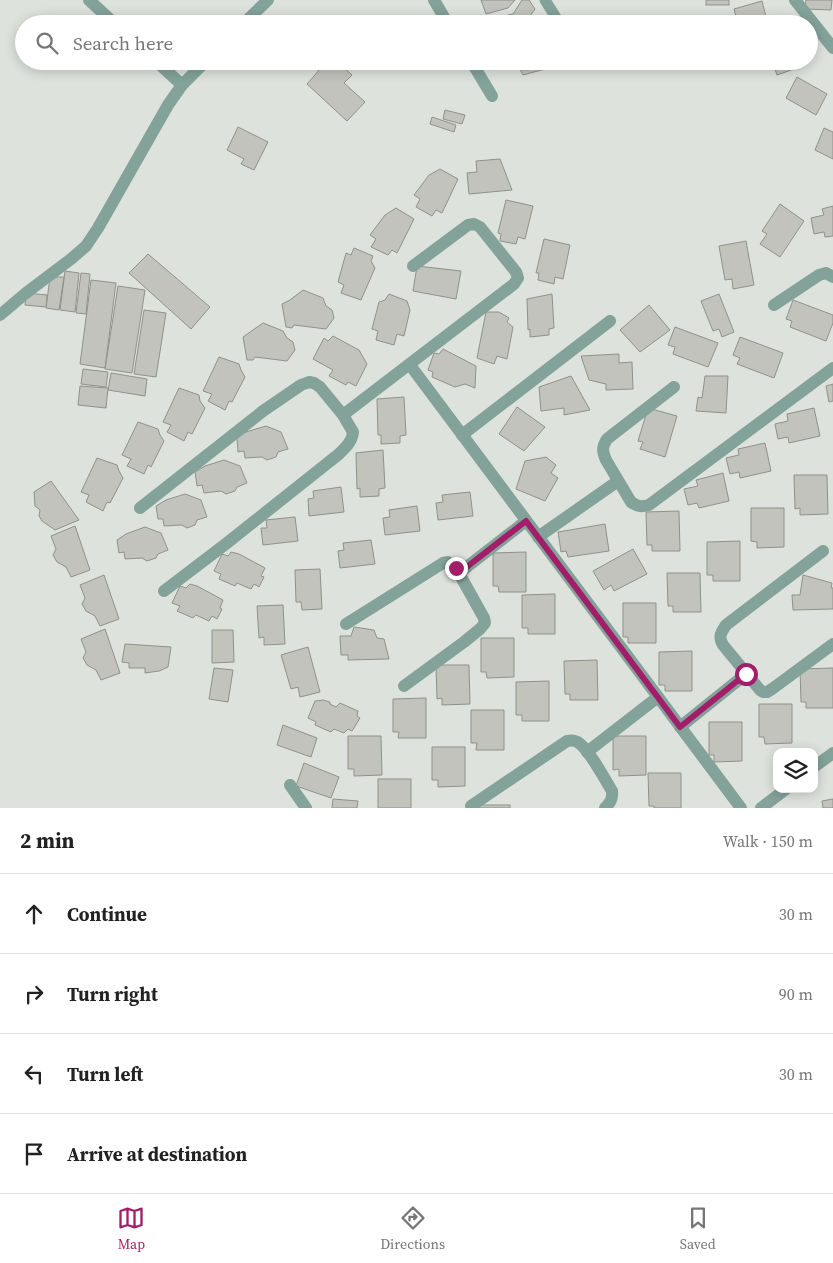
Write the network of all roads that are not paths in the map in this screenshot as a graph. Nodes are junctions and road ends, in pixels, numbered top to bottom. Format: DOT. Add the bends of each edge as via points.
graph roads {
  1 [pos="89,0"];
  2 [pos="268,0"];
  3 [pos="434,0"];
  4 [pos="545,0"];
  5 [pos="795,0"];
  6 [pos="105,15"];
  7 [pos="252,15"];
  8 [pos="443,15"];
  9 [pos="554,15"];
  10 [pos="807,15"];
  11 [pos="818,29"];
  12 [pos="833,48"];
  13 [pos="166,70"];
  14 [pos="197,70"];
  15 [pos="476,70"];
  16 [pos="182,85"];
  17 [pos="492,96"];
  18 [pos="413,266"];
  19 [pos="833,277"];
  20 [pos="774,305"];
  21 [pos="0,315"];
  22 [pos="610,321"];
  23 [pos="410,365"];
  24 [pos="833,368"];
  25 [pos="674,386"];
  26 [pos="342,415"];
  27 [pos="462,435"];
  28 [pos="618,480"];
  29 [pos="140,508"];
  30 [pos="526,521"];
  31 [pos="538,537"];
  32 [pos="823,552"];
  33 [pos="459,573"];
  34 [pos="164,591"];
  35 [pos="346,624"];
  36 [pos="833,644"];
  37 [pos="746,674"];
  38 [pos="404,686"];
  39 [pos="658,698"];
  40 [pos="680,727"];
  41 [pos="587,752"];
  42 [pos="833,753"];
  43 [pos="818,764"];
  44 [pos="290,785"];
  45 [pos="781,793"];
  46 [pos="471,806"];
  47 [pos="306,808"];
  48 [pos="605,808"];
  49 [pos="741,808"];
  50 [pos="761,808"];
  1 -- 6 [label="street"];
  2 -- 7 [label="street"];
  3 -- 8 [label="street"];
  4 -- 9 [label="lane"];
  5 -- 10 [label="street"];
  11 -- 12 [label="street"];
  13 -- 16 [label="street"];
  14 -- 16 [label="street"];
  15 -- 17 [label="street"];
  16 -- 21 [label="street" via="86,246"];
  18 -- 23 [label="street" via="468,225 474,224 480,227 518,278"];
  19 -- 20 [label="street" via="826,273 819,275"];
  22 -- 27 [label="street"];
  23 -- 26 [label="street"];
  23 -- 27 [label="street"];
  24 -- 28 [label="street" via="650,505 636,506"];
  25 -- 28 [label="street" via="603,445 606,460"];
  26 -- 29 [label="street" via="320,387 309,382 301,385"];
  26 -- 34 [label="street" via="353,432 347,446"];
  27 -- 30 [label="street"];
  28 -- 31 [label="street"];
  30 -- 31 [label="street"];
  30 -- 33 [label="street"];
  31 -- 39 [label="street"];
  32 -- 37 [label="street" via="721,632 722,645"];
  33 -- 35 [label="street" via="452,564 443,563"];
  33 -- 38 [label="street" via="484,623 464,642"];
  36 -- 37 [label="street" via="767,692 760,690"];
  37 -- 40 [label="street"];
  39 -- 40 [label="street"];
  39 -- 41 [label="street"];
  40 -- 49 [label="street"];
  41 -- 46 [label="street" via="578,743 567,741"];
  41 -- 48 [label="street" via="612,791 613,797"];
  42 -- 43 [label="street"];
  44 -- 47 [label="street"];
  45 -- 50 [label="street"];
}
